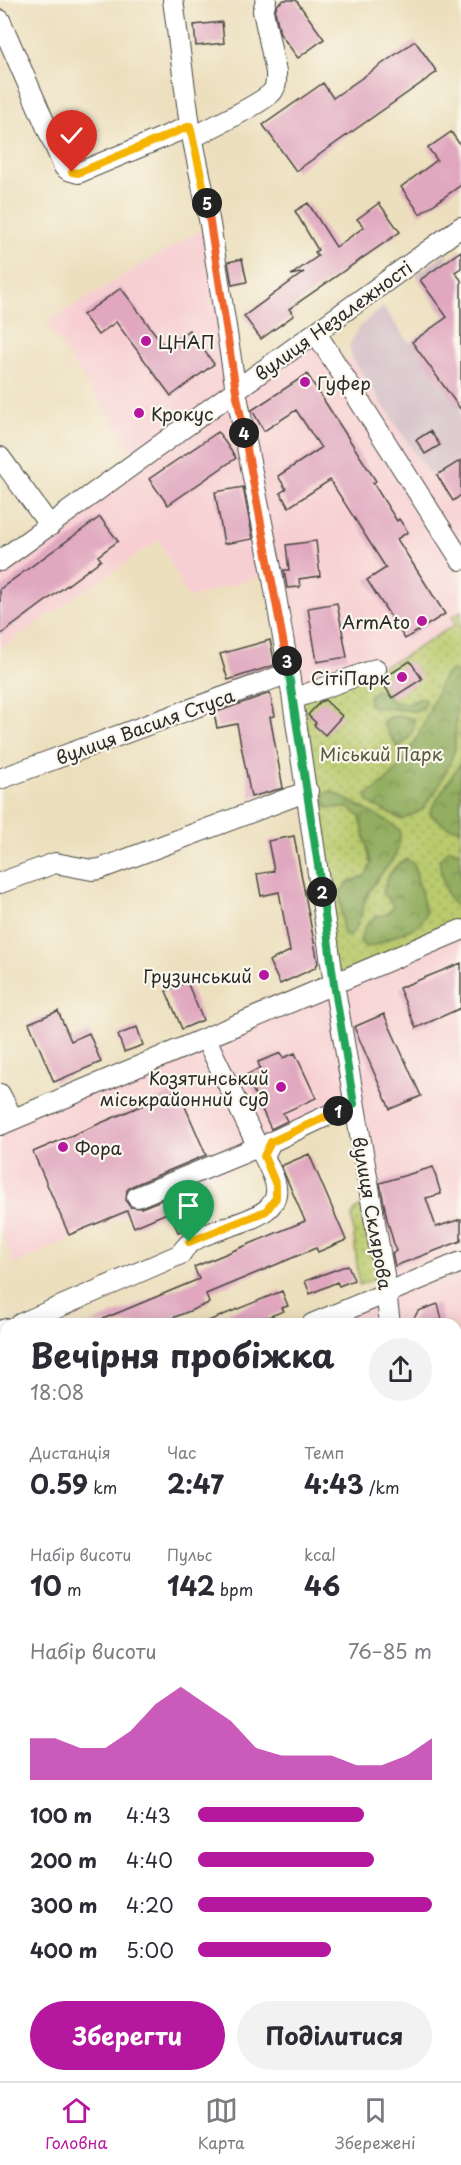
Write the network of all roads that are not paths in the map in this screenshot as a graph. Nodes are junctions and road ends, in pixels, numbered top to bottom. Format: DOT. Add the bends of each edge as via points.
graph roads {
  1 [pos="173,0"];
  2 [pos="266,0"];
  3 [pos="0,20"];
  4 [pos="192,132"];
  5 [pos="461,227"];
  6 [pos="316,333"];
  7 [pos="236,391"];
  8 [pos="0,457"];
  9 [pos="50,525"];
  10 [pos="461,560"];
  11 [pos="0,561"];
  12 [pos="376,669"];
  13 [pos="289,673"];
  14 [pos="293,699"];
  15 [pos="0,779"];
  16 [pos="308,791"];
  17 [pos="0,883"];
  18 [pos="461,930"];
  19 [pos="334,984"];
  20 [pos="206,1039"];
  21 [pos="0,1094"];
  22 [pos="354,1104"];
  23 [pos="7,1122"];
  24 [pos="261,1151"];
  25 [pos="137,1197"];
  26 [pos="461,1262"];
  27 [pos="387,1294"];
  28 [pos="34,1318"];
  29 [pos="327,1318"];
  30 [pos="389,1318"];
  1 -- 4 [label="street, вулиця Склярова"];
  2 -- 4 [label="street" via="263,11 276,72 274,88 262,99"];
  3 -- 4 [label="street" via="68,170 78,173"];
  4 -- 7 [label="street, вулиця Склярова"];
  5 -- 6 [label="street, вулиця Незалежності"];
  6 -- 7 [label="street, вулиця Незалежності"];
  6 -- 10 [label="street"];
  7 -- 9 [label="street, вулиця Незалежності"];
  7 -- 13 [label="street, вулиця Склярова"];
  8 -- 9 [label="street"];
  9 -- 11 [label="street, вулиця Незалежності"];
  12 -- 14 [label="street"];
  13 -- 14 [label="street, вулиця Склярова"];
  13 -- 15 [label="street, вулиця Василя Стуса"];
  14 -- 16 [label="street, вулиця Склярова"];
  16 -- 17 [label="street" via="100,869 56,863"];
  16 -- 19 [label="street, вулиця Склярова"];
  18 -- 19 [label="street"];
  19 -- 20 [label="street"];
  19 -- 22 [label="street, вулиця Склярова"];
  20 -- 23 [label="street"];
  20 -- 24 [label="street"];
  21 -- 23 [label="street"];
  22 -- 24 [label="street" via="271,1142"];
  22 -- 27 [label="street, вулиця Склярова"];
  24 -- 25 [label="street"];
  24 -- 28 [label="street" via="276,1185 276,1198 266,1211 189,1242 181,1254"];
  26 -- 27 [label="street"];
  27 -- 29 [label="street"];
  27 -- 30 [label="street, вулиця Склярова"];
}
